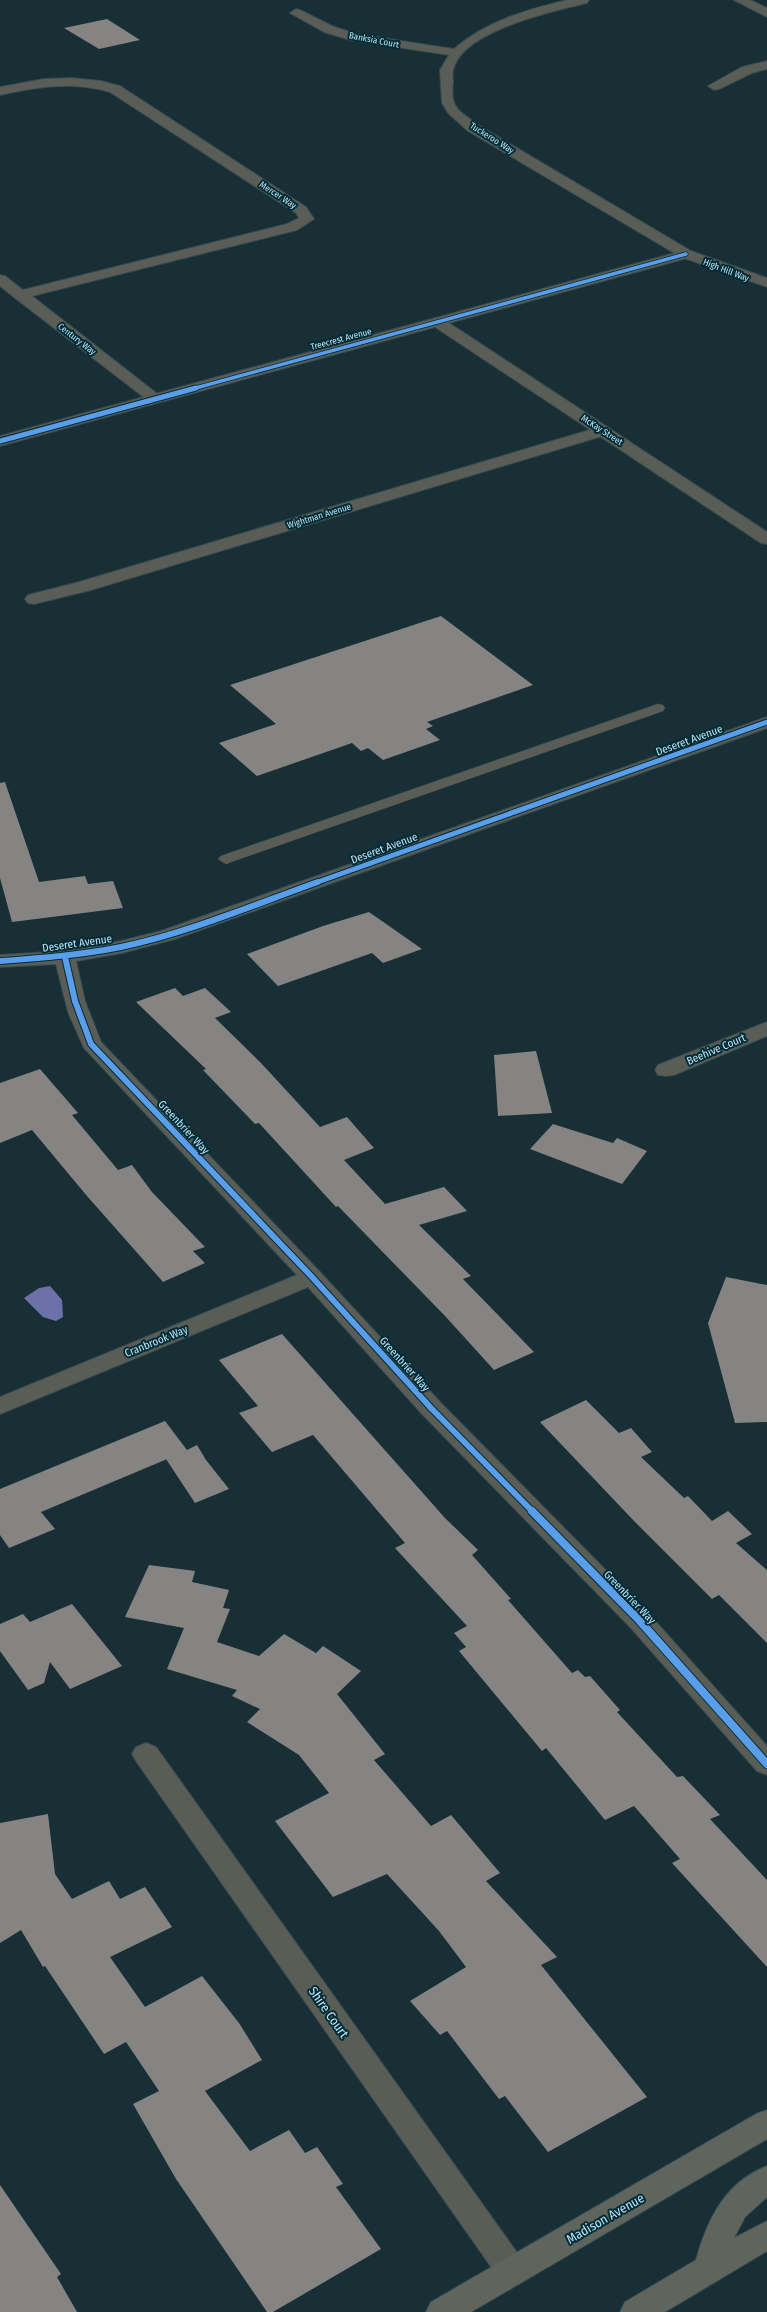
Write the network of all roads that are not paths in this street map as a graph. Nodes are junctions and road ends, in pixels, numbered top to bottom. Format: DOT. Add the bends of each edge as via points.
graph roads {
  1 [pos="583,0"];
  2 [pos="740,0"];
  3 [pos="296,13"];
  4 [pos="767,13"];
  5 [pos="457,53"];
  6 [pos="767,64"];
  7 [pos="714,86"];
  8 [pos="0,91"];
  9 [pos="686,254"];
  10 [pos="0,279"];
  11 [pos="767,284"];
  12 [pos="20,295"];
  13 [pos="437,322"];
  14 [pos="155,399"];
  15 [pos="604,431"];
  16 [pos="0,441"];
  17 [pos="767,539"];
  18 [pos="34,599"];
  19 [pos="658,708"];
  20 [pos="767,722"];
  21 [pos="226,859"];
  22 [pos="65,957"];
  23 [pos="0,961"];
  24 [pos="767,1028"];
  25 [pos="666,1070"];
  26 [pos="312,1277"];
  27 [pos="0,1406"];
  28 [pos="146,1754"];
  29 [pos="767,1764"];
  30 [pos="767,2123"];
  31 [pos="767,2180"];
  32 [pos="767,2235"];
  33 [pos="709,2269"];
  34 [pos="512,2271"];
  35 [pos="442,2312"];
  36 [pos="636,2312"];
  1 -- 5 [label="street, Tuckeroo Way" via="526,14 490,28 468,42"];
  2 -- 4 [label="street"];
  3 -- 5 [label="street, Banksia Court" via="328,29 354,37"];
  5 -- 9 [label="street, Tuckeroo Way" via="450,60 444,81 450,107 473,128"];
  6 -- 7 [label="street" via="747,70"];
  8 -- 12 [label="street, Mercer Way" via="57,81 81,80 115,89 301,210 307,219 292,227"];
  9 -- 11 [label="street, High Hill Way"];
  9 -- 13 [label="street, Treecrest Avenue"];
  10 -- 12 [label="street, Century Way"];
  12 -- 14 [label="street, Century Way"];
  13 -- 14 [label="street, Treecrest Avenue"];
  13 -- 15 [label="street, McKay Street"];
  14 -- 16 [label="street, Treecrest Avenue"];
  15 -- 17 [label="street, McKay Street"];
  15 -- 18 [label="street, Wightman Avenue"];
  19 -- 21 [label="lane"];
  20 -- 22 [label="street, Deseret Avenue" via="168,935 122,947"];
  22 -- 23 [label="street, Deseret Avenue"];
  22 -- 26 [label="street, Greenbrier Way" via="70,989 91,1044"];
  24 -- 25 [label="street, Beehive Court"];
  26 -- 27 [label="street, Cranbrook Way"];
  26 -- 29 [label="street, Greenbrier Way" via="431,1408 639,1620"];
  28 -- 34 [label="street, Shire Court"];
  30 -- 34 [label="main road, Madison Avenue"];
  31 -- 33 [label="main road" via="748,2191 731,2208 719,2234"];
  32 -- 33 [label="main road"];
  33 -- 36 [label="main road"];
  34 -- 35 [label="main road, Madison Avenue"];
}
